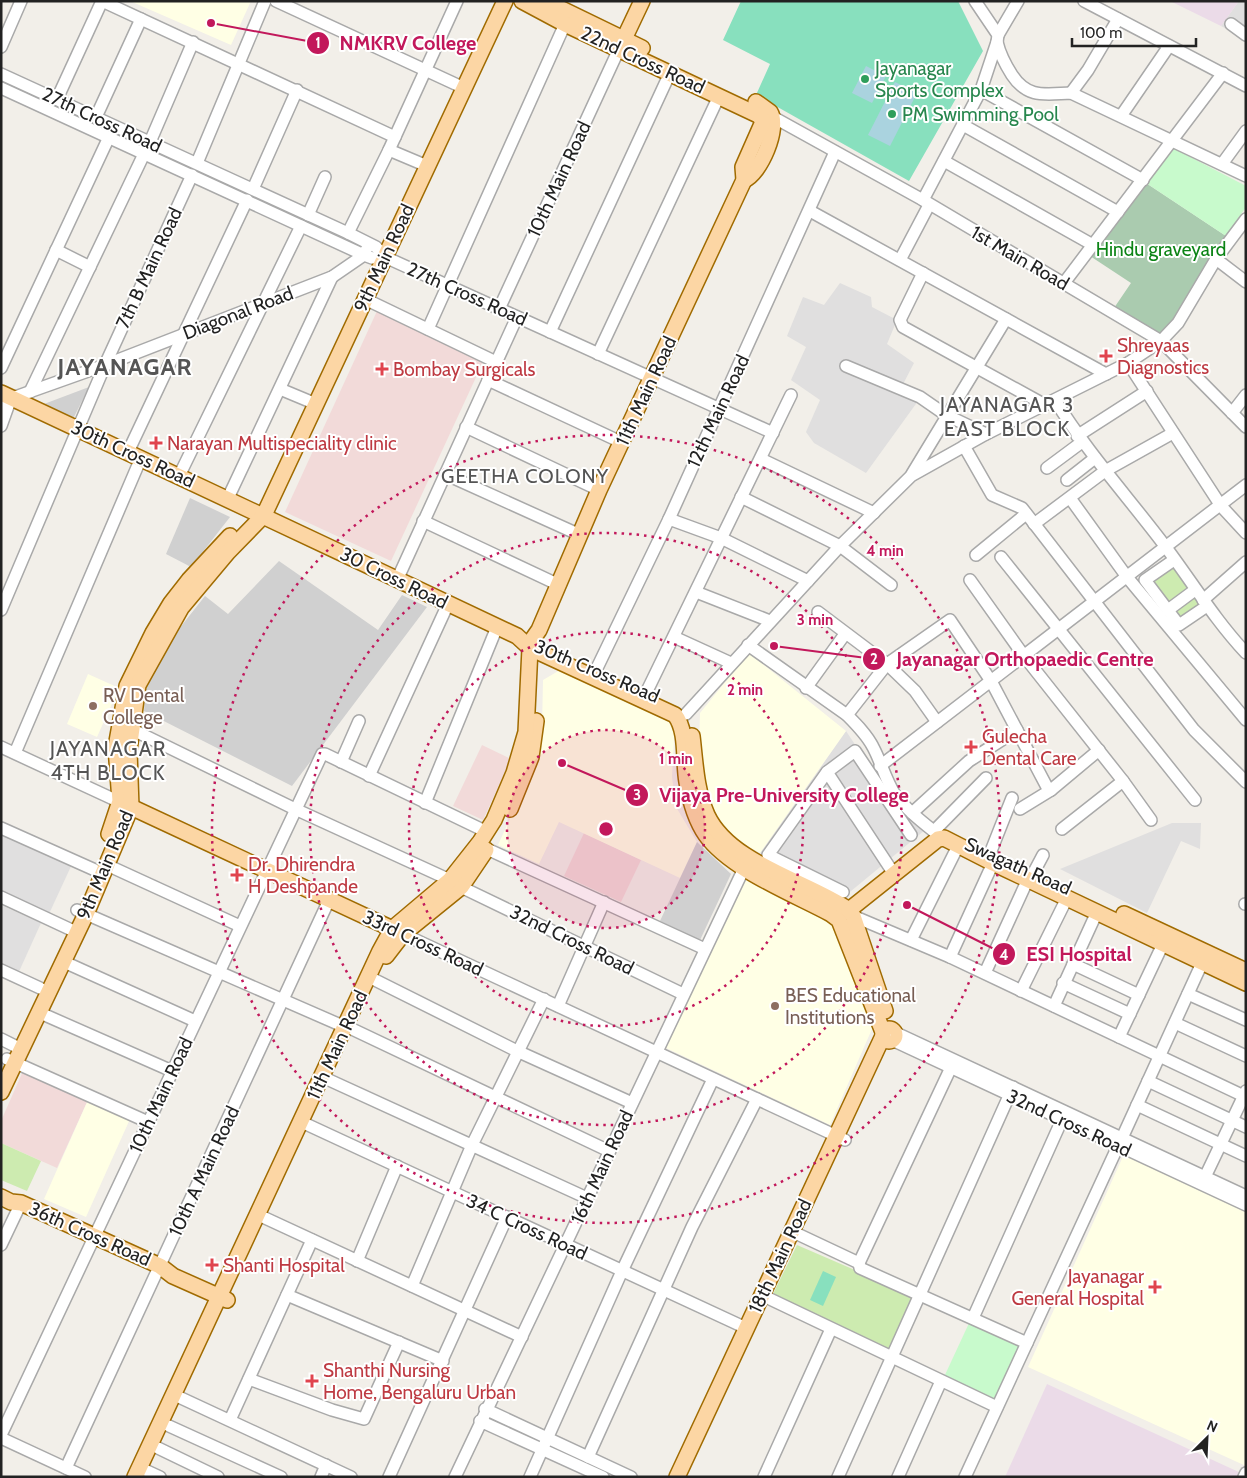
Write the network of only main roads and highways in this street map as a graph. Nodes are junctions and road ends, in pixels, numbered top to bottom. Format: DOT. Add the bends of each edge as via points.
graph roads {
  1 [pos="505,1"];
  2 [pos="522,1"];
  3 [pos="544,1"];
  4 [pos="642,1"];
  5 [pos="621,44"];
  6 [pos="768,119"];
  7 [pos="5,398"];
  8 [pos="264,515"];
  9 [pos="534,642"];
  10 [pos="125,804"];
  11 [pos="747,863"];
  12 [pos="1031,875"];
  13 [pos="455,883"];
  14 [pos="851,913"];
  15 [pos="72,930"];
  16 [pos="398,932"];
  17 [pos="1246,971"];
  18 [pos="1246,983"];
  19 [pos="349,1028"];
  20 [pos="889,1035"];
  21 [pos="12,1044"];
  22 [pos="8,1064"];
  23 [pos="1,1092"];
  24 [pos="1,1189"];
  25 [pos="1,1197"];
  26 [pos="21,1203"];
  27 [pos="796,1233"];
  28 [pos="224,1295"];
  29 [pos="147,1475"];
  30 [pos="677,1477"];
  31 [pos="688,1477"];
  1 -- 8 [label="main road, 9th Main Road"];
  2 -- 5 [label="main road, 22nd Cross Road" via="565,24"];
  3 -- 5 [label="main road"];
  4 -- 5 [label="main road, 10th Main Road"];
  5 -- 6 [label="main road, 22nd Cross Road" via="670,73"];
  5 -- 6 [label="main road, 22nd Cross Road" via="755,102 766,108"];
  6 -- 9 [label="main road, 11th Main Road" via="774,131 753,175 744,180 651,378"];
  7 -- 8 [label="main road, 30th Cross Road"];
  8 -- 9 [label="main road, 30 Cross Road" via="396,580"];
  8 -- 10 [label="main road, 9th Main Road" via="181,608 138,685"];
  8 -- 10 [label="main road, 9th Main Road" via="248,519 189,580 171,603 135,666 127,686 116,747"];
  9 -- 11 [label="main road, 30th Cross Road" via="675,715 681,725 687,782 698,822 713,843"];
  9 -- 11 [label="main road, 30th Cross Road" via="647,691 686,714 707,815"];
  9 -- 13 [label="main road, 11th Main Road" via="526,732 507,791 487,832"];
  9 -- 13 [label="main road, 11th Main Road" via="536,734 531,757 508,814 486,849"];
  10 -- 15 [label="main road, 9th Main Road" via="101,868"];
  10 -- 16 [label="main road, 33rd Cross Road"];
  11 -- 14 [label="main road, 30th Cross Road"];
  11 -- 20 [label="main road, 30th Cross Road" via="839,920"];
  12 -- 14 [label="main road, Swagath Road" via="992,857 970,841 946,839 894,874"];
  12 -- 17 [label="main road, Swagath Road"];
  12 -- 18 [label="main road, Swagath Road" via="1066,898"];
  13 -- 16 [label="main road, 11th Main Road"];
  14 -- 20 [label="main road"];
  15 -- 21 [label="main road, 9th Main Road"];
  15 -- 21 [label="main road, 9th Main Road" via="62,961 38,1012"];
  16 -- 19 [label="main road, 11th Main Road"];
  16 -- 19 [label="main road, 11th Main Road"];
  19 -- 28 [label="main road, 11th Main Road"];
  19 -- 28 [label="main road, 11th Main Road" via="329,1080 265,1218"];
  20 -- 27 [label="main road, 18th Main Road"];
  21 -- 22 [label="main road, 9th Main Road"];
  22 -- 23 [label="main road, 9th Main Road"];
  24 -- 26 [label="main road, 36th Cross Road" via="14,1195"];
  25 -- 26 [label="main road, 36th Cross Road"];
  26 -- 28 [label="main road, 36th Cross Road" via="160,1266 176,1270"];
  27 -- 30 [label="main road, 18th Main Road" via="746,1328"];
  27 -- 31 [label="main road, 18th Main Road" via="770,1299"];
  28 -- 29 [label="main road, 11th Main Road"];
  28 -- 29 [label="main road, 11th Main Road"];
}
